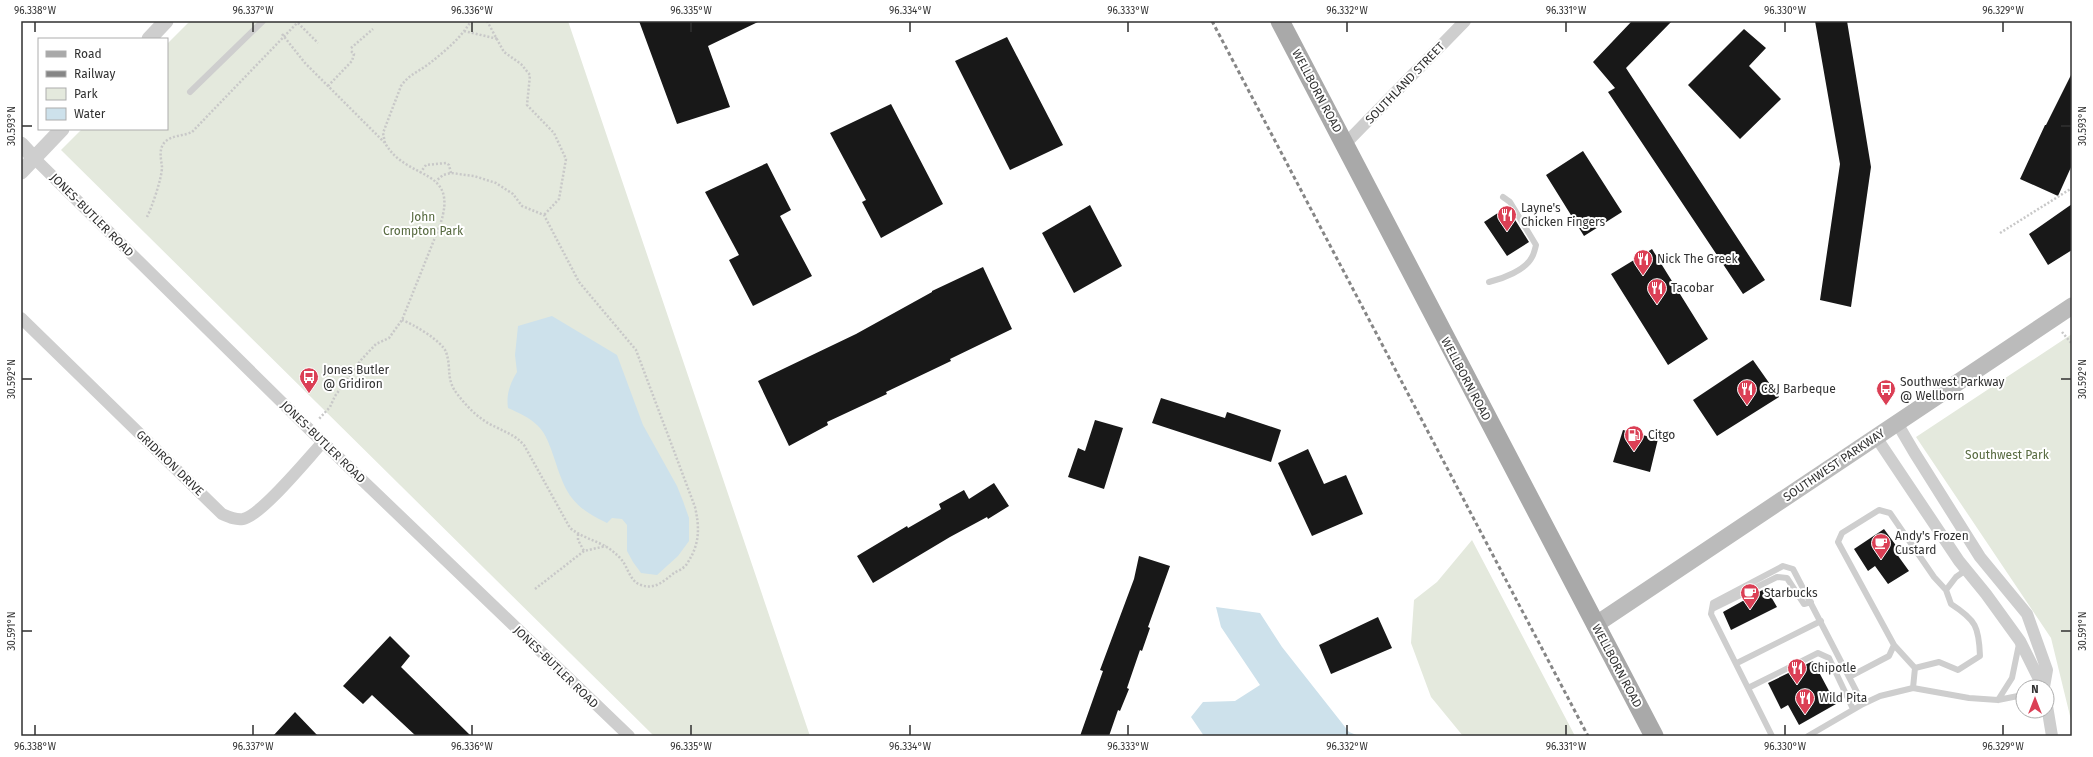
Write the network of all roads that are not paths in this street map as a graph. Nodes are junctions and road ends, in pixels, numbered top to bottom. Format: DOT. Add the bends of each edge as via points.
graph roads {
  1 [pos="166,21"];
  2 [pos="1280,21"];
  3 [pos="1466,21"];
  4 [pos="258,22"];
  5 [pos="150,38"];
  6 [pos="190,92"];
  7 [pos="61,130"];
  8 [pos="21,144"];
  9 [pos="1345,144"];
  10 [pos="34,158"];
  11 [pos="21,172"];
  12 [pos="1503,196"];
  13 [pos="1489,282"];
  14 [pos="2072,306"];
  15 [pos="21,318"];
  16 [pos="1897,423"];
  17 [pos="1876,437"];
  18 [pos="323,442"];
  19 [pos="1966,570"];
  20 [pos="1946,590"];
  21 [pos="1811,602"];
  22 [pos="1712,609"];
  23 [pos="1821,621"];
  24 [pos="1595,625"];
  25 [pos="2020,641"];
  26 [pos="1894,645"];
  27 [pos="1737,663"];
  28 [pos="1915,668"];
  29 [pos="1849,677"];
  30 [pos="2040,679"];
  31 [pos="2045,679"];
  32 [pos="1748,688"];
  33 [pos="1913,688"];
  34 [pos="2015,697"];
  35 [pos="1998,700"];
  36 [pos="1863,704"];
  37 [pos="1853,709"];
  38 [pos="2049,719"];
  39 [pos="628,736"];
  40 [pos="1654,736"];
  41 [pos="1772,736"];
  42 [pos="1808,736"];
  43 [pos="2052,736"];
  1 -- 5 [label="street"];
  2 -- 9 [label="main road, WELLBORN ROAD"];
  3 -- 9 [label="street, SOUTHLAND STREET"];
  4 -- 6 [label="lane"];
  7 -- 10 [label="street"];
  8 -- 10 [label="street, JONES-BUTLER ROAD"];
  9 -- 24 [label="main road, WELLBORN ROAD"];
  10 -- 11 [label="street"];
  10 -- 18 [label="street, JONES-BUTLER ROAD"];
  12 -- 13 [label="lane" via="1510,202 1536,245 1532,258 1519,269 1505,278"];
  14 -- 16 [label="main road, SOUTHWEST PARKWAY"];
  15 -- 18 [label="street, GRIDIRON DRIVE" via="222,514 233,519 244,519 260,510"];
  16 -- 17 [label="main road, SOUTHWEST PARKWAY"];
  16 -- 31 [label="street" via="1980,557 2027,614 2046,670"];
  17 -- 19 [label="street"];
  17 -- 24 [label="main road, SOUTHWEST PARKWAY"];
  18 -- 39 [label="street, JONES-BUTLER ROAD"];
  19 -- 20 [label="lane" via="1956,577"];
  19 -- 25 [label="street"];
  20 -- 26 [label="lane" via="1934,577 1890,513 1879,510 1842,533 1838,542"];
  20 -- 28 [label="lane" via="1951,604 1966,614 1979,632 1980,656 1958,670 1939,662"];
  21 -- 22 [label="lane" via="1804,604 1787,578 1777,577"];
  21 -- 22 [label="lane" via="1793,569 1783,566 1713,603"];
  21 -- 23 [label="lane"];
  22 -- 27 [label="lane" via="1711,614"];
  23 -- 27 [label="lane"];
  23 -- 29 [label="lane"];
  24 -- 40 [label="main road, WELLBORN ROAD"];
  25 -- 30 [label="street"];
  25 -- 35 [label="lane" via="2012,678"];
  26 -- 28 [label="lane"];
  26 -- 29 [label="lane" via="1890,656"];
  27 -- 32 [label="lane"];
  28 -- 33 [label="lane"];
  29 -- 36 [label="lane"];
  32 -- 37 [label="lane" via="1818,653 1829,658"];
  32 -- 41 [label="lane"];
  33 -- 35 [label="lane" via="1969,698"];
  33 -- 36 [label="lane" via="1880,696"];
  34 -- 35 [label="lane"];
  36 -- 37 [label="lane"];
  37 -- 42 [label="lane"];
  38 -- 43 [label="street"];
}
